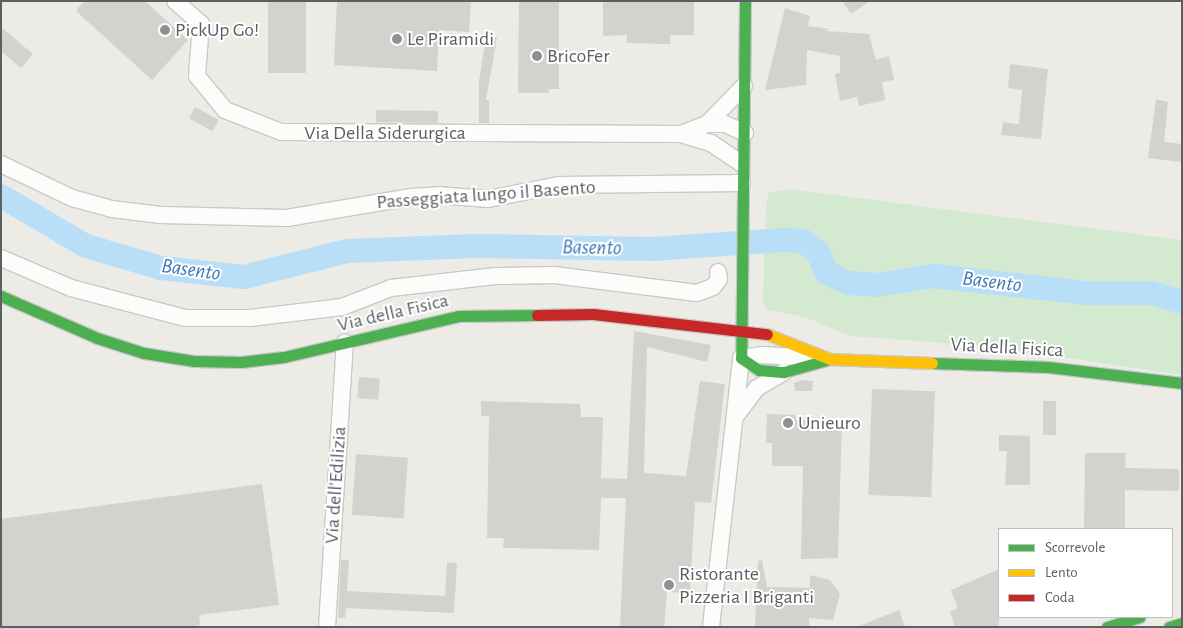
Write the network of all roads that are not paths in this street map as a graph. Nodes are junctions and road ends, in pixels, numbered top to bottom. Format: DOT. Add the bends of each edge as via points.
graph roads {
  1 [pos="175,1"];
  2 [pos="745,1"];
  3 [pos="744,86"];
  4 [pos="707,124"];
  5 [pos="745,133"];
  6 [pos="681,134"];
  7 [pos="711,143"];
  8 [pos="1,164"];
  9 [pos="741,164"];
  10 [pos="749,180"];
  11 [pos="1,258"];
  12 [pos="755,260"];
  13 [pos="718,272"];
  14 [pos="1,296"];
  15 [pos="743,329"];
  16 [pos="345,343"];
  17 [pos="742,358"];
  18 [pos="830,359"];
  19 [pos="784,372"];
  20 [pos="1182,383"];
  21 [pos="735,417"];
  22 [pos="1137,618"];
  23 [pos="1182,623"];
  24 [pos="327,627"];
  25 [pos="711,627"];
  26 [pos="1107,627"];
  27 [pos="1169,627"];
  1 -- 6 [label="street, Via Della Siderurgica" via="201,24 196,76 225,110 281,132"];
  2 -- 3 [label="main road"];
  3 -- 4 [label="street, Via Della Siderurgica"];
  3 -- 5 [label="main road"];
  4 -- 5 [label="street, Via Della Siderurgica" via="734,126"];
  4 -- 6 [label="street, Via Della Siderurgica"];
  5 -- 7 [label="street, Via Della Siderurgica" via="731,140"];
  5 -- 9 [label="main road"];
  5 -- 10 [label="main road"];
  6 -- 7 [label="street, Via Della Siderurgica"];
  7 -- 9 [label="street, Via Della Siderurgica"];
  8 -- 10 [label="street, Passeggiata lungo il Basento" via="72,198 112,209 161,215 287,218 411,197 438,195 488,199 559,185"];
  9 -- 10 [label="main road"];
  10 -- 15 [label="main road" via="742,202 740,298"];
  11 -- 13 [label="street" via="71,288 185,318 250,318 333,308 391,288 495,276 554,275 697,293 713,287 719,279"];
  12 -- 15 [label="main road" via="753,299"];
  14 -- 16 [label="main road, Via della Fisica" via="97,338 169,358 219,362 262,360"];
  15 -- 16 [label="main road, Via della Fisica" via="592,314 502,314 429,320"];
  15 -- 17 [label="main road"];
  15 -- 18 [label="main road, Via della Fisica" via="759,331"];
  16 -- 24 [label="street, Via dell'Edilizia"];
  17 -- 18 [label="street"];
  17 -- 19 [label="main road, Via della Fisica" via="759,370"];
  17 -- 21 [label="street"];
  18 -- 19 [label="main road, Via della Fisica"];
  18 -- 20 [label="main road, Via della Fisica" via="1048,367"];
  19 -- 21 [label="street" via="757,388"];
  21 -- 25 [label="street"];
  22 -- 26 [label="main road"];
  23 -- 27 [label="main road"];
}
